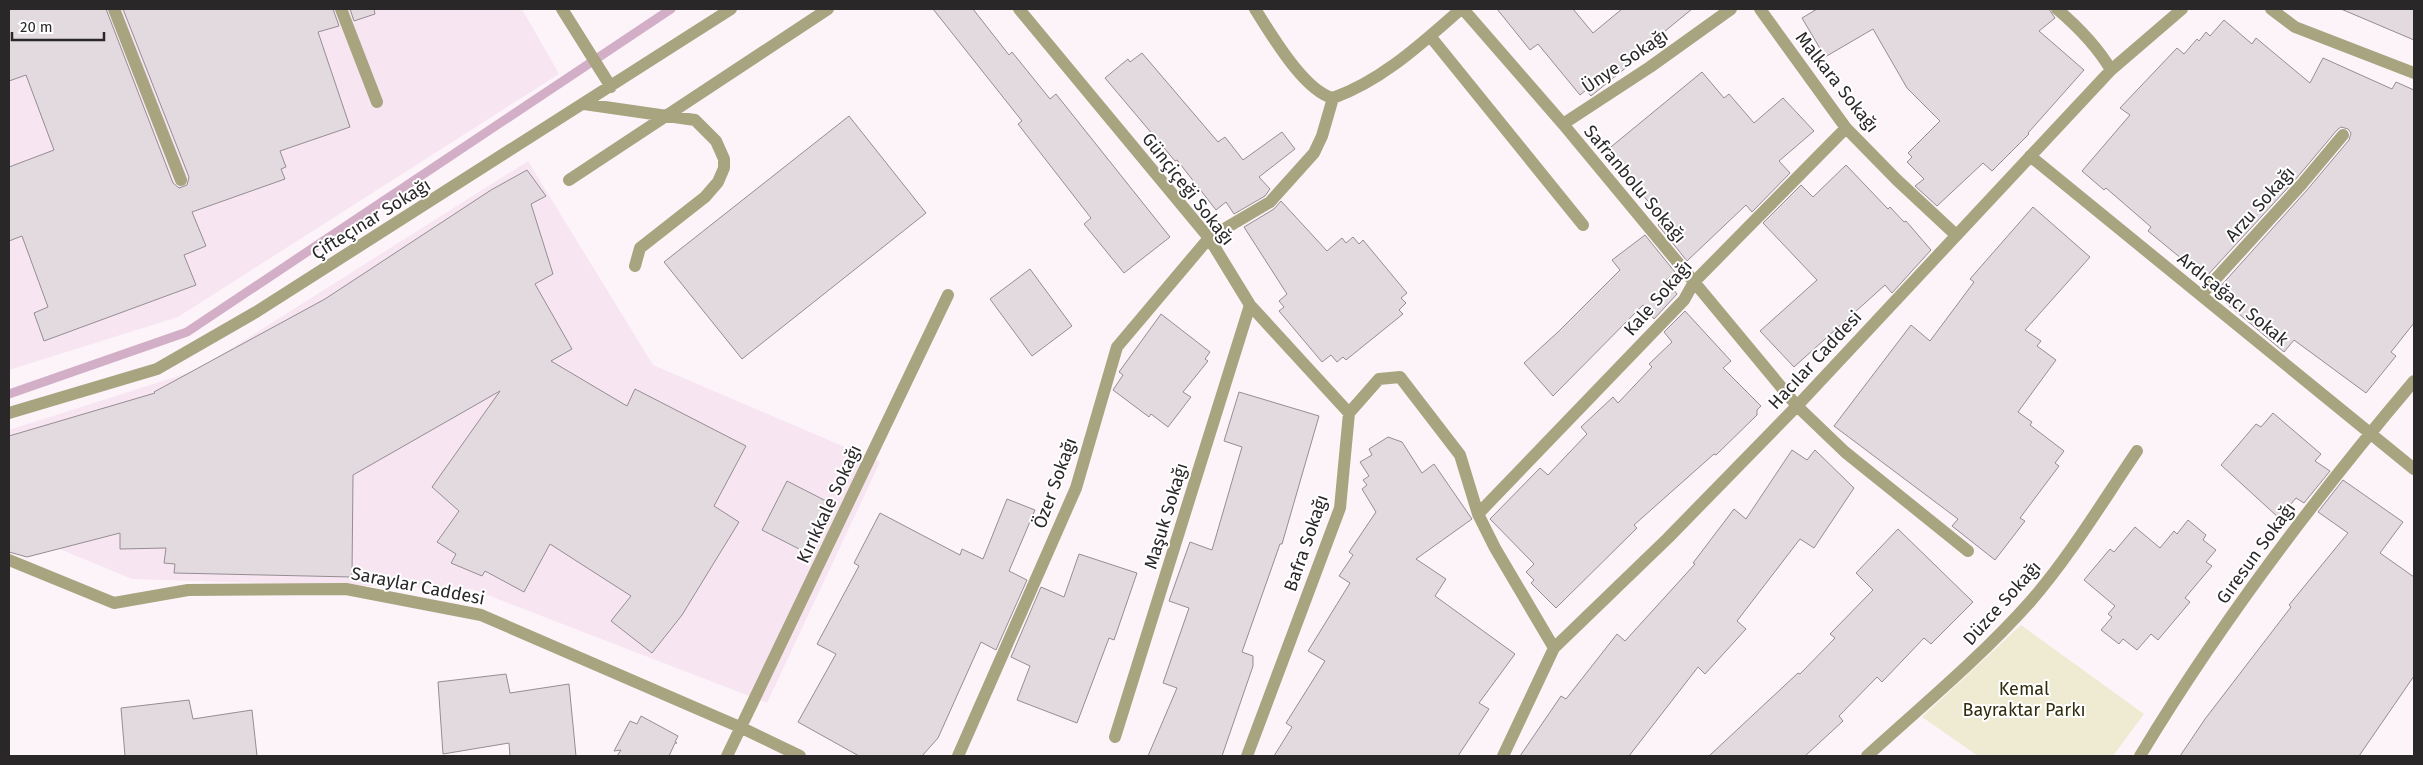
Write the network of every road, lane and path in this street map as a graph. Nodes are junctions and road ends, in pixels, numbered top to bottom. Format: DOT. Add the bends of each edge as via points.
graph roads {
  1 [pos="114,9"];
  2 [pos="341,9"];
  3 [pos="562,9"];
  4 [pos="731,9"];
  5 [pos="828,9"];
  6 [pos="1019,9"];
  7 [pos="1255,9"];
  8 [pos="1462,9"];
  9 [pos="1730,9"];
  10 [pos="1760,9"];
  11 [pos="2057,9"];
  12 [pos="2182,9"];
  13 [pos="2271,9"];
  14 [pos="1430,36"];
  15 [pos="2111,70"];
  16 [pos="2414,73"];
  17 [pos="611,87"];
  18 [pos="1333,98"];
  19 [pos="377,102"];
  20 [pos="584,104"];
  21 [pos="668,115"];
  22 [pos="1563,124"];
  23 [pos="1846,128"];
  24 [pos="2343,135"];
  25 [pos="2030,156"];
  26 [pos="181,180"];
  27 [pos="569,180"];
  28 [pos="1583,225"];
  29 [pos="1956,235"];
  30 [pos="1209,238"];
  31 [pos="635,266"];
  32 [pos="1694,282"];
  33 [pos="948,295"];
  34 [pos="2201,295"];
  35 [pos="1250,305"];
  36 [pos="2414,381"];
  37 [pos="1797,406"];
  38 [pos="9,413"];
  39 [pos="1349,413"];
  40 [pos="2370,433"];
  41 [pos="2137,451"];
  42 [pos="2414,469"];
  43 [pos="1478,514"];
  44 [pos="1968,551"];
  45 [pos="9,560"];
  46 [pos="1554,648"];
  47 [pos="742,728"];
  48 [pos="1115,736"];
  49 [pos="727,756"];
  50 [pos="800,756"];
  51 [pos="958,756"];
  52 [pos="1247,756"];
  53 [pos="1503,756"];
  54 [pos="1867,756"];
  55 [pos="2140,756"];
  1 -- 26 [label="street"];
  2 -- 19 [label="street"];
  3 -- 17 [label="street"];
  4 -- 17 [label="street, Çifteçınar Sokağı"];
  5 -- 21 [label="street"];
  6 -- 30 [label="street, Günçiçeği Sokağı"];
  7 -- 18 [label="street" via="1289,60 1324,96"];
  8 -- 14 [label="street"];
  8 -- 22 [label="street, Safranbolu Sokağı"];
  9 -- 22 [label="street, Ünye Sokağı"];
  10 -- 23 [label="street, Malkara Sokağı"];
  11 -- 15 [label="street" via="2105,59"];
  12 -- 15 [label="street, Hacılar Caddesi"];
  13 -- 16 [label="street" via="2295,27"];
  14 -- 18 [label="street" via="1373,79"];
  14 -- 28 [label="street"];
  15 -- 25 [label="street, Hacılar Caddesi"];
  17 -- 20 [label="street, Çifteçınar Sokağı"];
  18 -- 30 [label="street, Özer Sokağı" via="1314,152 1270,202"];
  20 -- 21 [label="street"];
  20 -- 38 [label="street, Çifteçınar Sokağı" via="256,312 157,369"];
  21 -- 27 [label="street"];
  21 -- 31 [label="street" via="695,120 716,141 724,159 724,168 718,182 705,197 640,248"];
  22 -- 32 [label="street, Safranbolu Sokağı"];
  23 -- 29 [label="street, Malkara Sokağı"];
  23 -- 32 [label="street, Kale Sokağı"];
  24 -- 34 [label="street, Arzu Sokağı"];
  25 -- 29 [label="street, Hacılar Caddesi"];
  25 -- 34 [label="street, Ardıçağacı Sokak"];
  29 -- 37 [label="street, Hacılar Caddesi"];
  30 -- 35 [label="street, Günçiçeği Sokağı"];
  30 -- 51 [label="street, Özer Sokağı" via="1117,347 1076,488"];
  32 -- 37 [label="street, Safranbolu Sokağı"];
  32 -- 43 [label="street, Kale Sokağı" via="1684,300"];
  33 -- 47 [label="street, Kırıkkale Sokağı"];
  34 -- 40 [label="street, Ardıçağacı Sokak"];
  35 -- 39 [label="street, Günçiçeği Sokağı"];
  35 -- 48 [label="street, Maşuk Sokağı"];
  36 -- 40 [label="street, Gıresun Sokağı"];
  37 -- 44 [label="street, Safranbolu Sokağı" via="1845,452"];
  37 -- 46 [label="street, Hacılar Caddesi" via="1668,538"];
  39 -- 43 [label="street" via="1380,379 1400,376 1460,455"];
  39 -- 52 [label="street, Bafra Sokağı" via="1340,508"];
  40 -- 42 [label="street, Ardıçağacı Sokak"];
  40 -- 55 [label="street, Gıresun Sokağı" via="2297,523 2181,688"];
  41 -- 54 [label="street, Düzce Sokağı" via="2030,602 1984,651"];
  43 -- 46 [label="street"];
  45 -- 47 [label="street, Saraylar Caddesi" via="114,602 188,590 346,589 481,615"];
  46 -- 53 [label="street, Hacılar Caddesi"];
  47 -- 49 [label="street, Kırıkkale Sokağı"];
  47 -- 50 [label="street, Saraylar Caddesi"];
}
